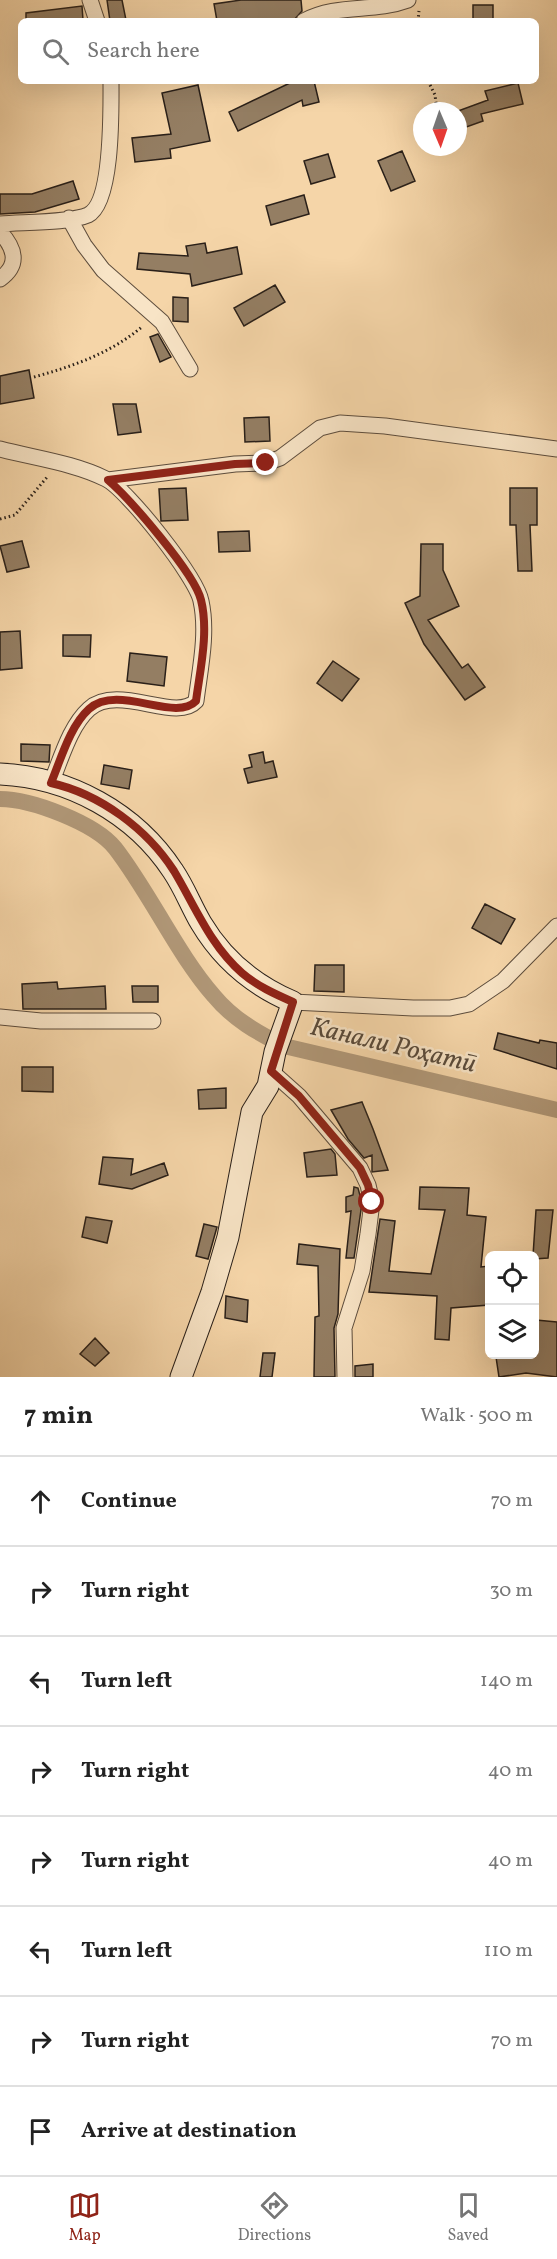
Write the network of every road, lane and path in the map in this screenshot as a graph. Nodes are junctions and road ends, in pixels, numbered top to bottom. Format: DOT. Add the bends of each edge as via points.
graph roads {
  1 [pos="90,0"];
  2 [pos="408,0"];
  3 [pos="96,18"];
  4 [pos="309,18"];
  5 [pos="111,84"];
  6 [pos="430,84"];
  7 [pos="436,102"];
  8 [pos="69,218"];
  9 [pos="0,224"];
  10 [pos="0,232"];
  11 [pos="0,279"];
  12 [pos="155,315"];
  13 [pos="190,369"];
  14 [pos="34,377"];
  15 [pos="0,449"];
  16 [pos="557,449"];
  17 [pos="57,464"];
  18 [pos="108,480"];
  19 [pos="0,519"];
  20 [pos="0,774"];
  21 [pos="51,783"];
  22 [pos="557,926"];
  23 [pos="293,1002"];
  24 [pos="0,1017"];
  25 [pos="153,1021"];
  26 [pos="273,1061"];
  27 [pos="181,1377"];
  28 [pos="345,1377"];
  1 -- 3 [label="street"];
  2 -- 4 [label="street" via="394,5 322,11"];
  5 -- 8 [label="street" via="105,184 99,206 88,215"];
  6 -- 7 [label="path"];
  8 -- 9 [label="street"];
  8 -- 12 [label="street" via="103,270"];
  10 -- 11 [label="street" via="12,245 15,257 10,272"];
  12 -- 13 [label="street"];
  12 -- 14 [label="path" via="127,339 84,363"];
  15 -- 17 [label="street"];
  16 -- 18 [label="street" via="340,423 320,428 280,458 266,463"];
  17 -- 18 [label="street"];
  17 -- 19 [label="path" via="15,515"];
  18 -- 21 [label="street" via="148,522 198,593 203,622 196,701 185,708 117,699 98,702 75,728"];
  20 -- 21 [label="street"];
  21 -- 23 [label="street" via="114,809 147,838 173,871 203,926 241,973 267,991"];
  22 -- 23 [label="street" via="502,981 469,1004 422,1008"];
  23 -- 26 [label="street"];
  24 -- 25 [label="street"];
  26 -- 27 [label="street" via="268,1086 252,1112 228,1238"];
  26 -- 28 [label="street" via="360,1168 372,1202 362,1271 344,1328"];
}
